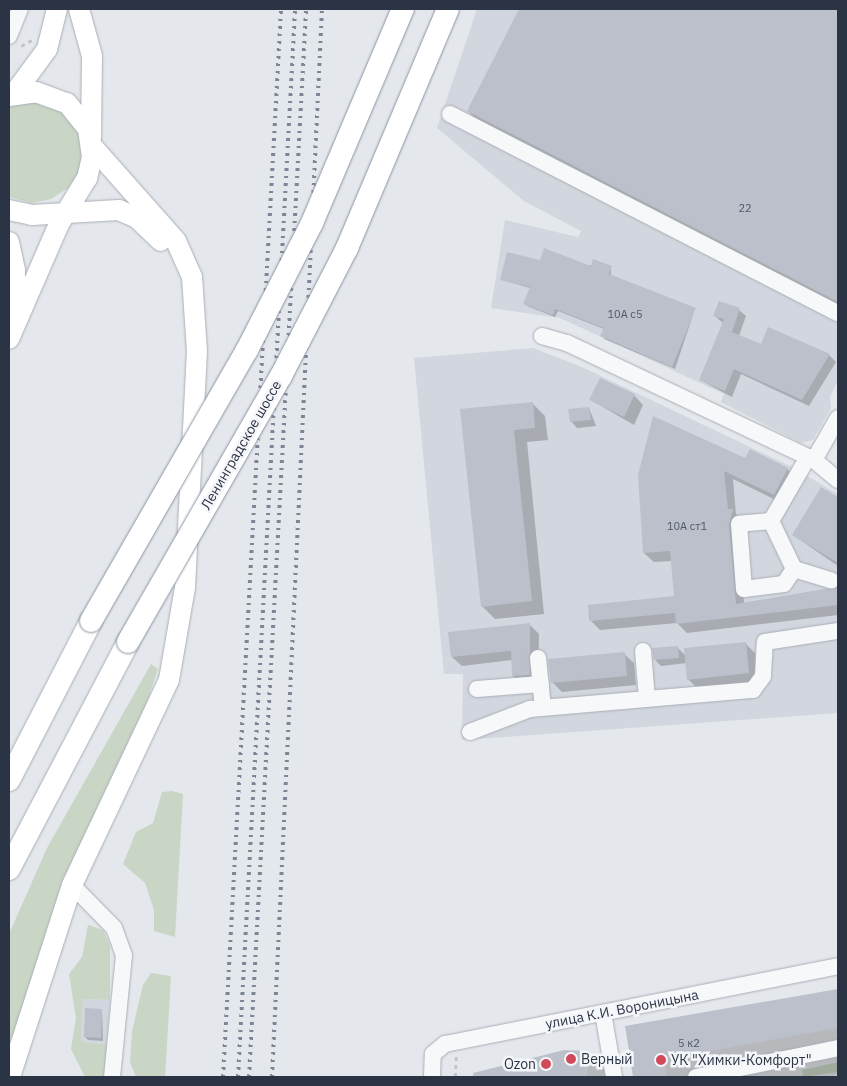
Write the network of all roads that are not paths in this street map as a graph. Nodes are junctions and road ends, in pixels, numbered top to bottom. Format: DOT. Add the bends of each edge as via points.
graph roads {
  1 [pos="20,9"];
  2 [pos="57,9"];
  3 [pos="80,9"];
  4 [pos="403,9"];
  5 [pos="448,9"];
  6 [pos="13,42"];
  7 [pos="12,95"];
  8 [pos="450,114"];
  9 [pos="92,143"];
  10 [pos="75,196"];
  11 [pos="9,210"];
  12 [pos="43,213"];
  13 [pos="65,214"];
  14 [pos="9,242"];
  15 [pos="196,300"];
  16 [pos="838,312"];
  17 [pos="10,336"];
  18 [pos="542,336"];
  19 [pos="838,418"];
  20 [pos="811,458"];
  21 [pos="838,480"];
  22 [pos="771,521"];
  23 [pos="794,569"];
  24 [pos="830,580"];
  25 [pos="838,631"];
  26 [pos="643,651"];
  27 [pos="538,658"];
  28 [pos="541,684"];
  29 [pos="477,689"];
  30 [pos="647,699"];
  31 [pos="543,708"];
  32 [pos="470,732"];
  33 [pos="9,780"];
  34 [pos="9,870"];
  35 [pos="72,885"];
  36 [pos="838,966"];
  37 [pos="603,1013"];
  38 [pos="838,1048"];
  39 [pos="10,1077"];
  40 [pos="112,1077"];
  41 [pos="432,1077"];
  42 [pos="614,1077"];
  43 [pos="696,1077"];
  1 -- 6 [label="street"];
  2 -- 7 [label="main road" via="47,49"];
  3 -- 9 [label="main road" via="92,56"];
  4 -- 33 [label="highway, bridge" via="356,128 304,240 247,350 91,621"];
  5 -- 34 [label="highway, Ленинградское шоссе, bridge" via="347,248 281,376 128,642"];
  7 -- 9 [label="main road" via="36,92 62,100 82,119"];
  8 -- 16 [label="street"];
  9 -- 10 [label="main road" via="87,178"];
  9 -- 15 [label="main road" via="176,241 187,260"];
  10 -- 12 [label="main road"];
  10 -- 13 [label="main road"];
  11 -- 12 [label="main road"];
  12 -- 13 [label="main road"];
  13 -- 15 [label="main road" via="119,210 137,218 174,255"];
  13 -- 17 [label="main road"];
  14 -- 17 [label="main road" via="16,285"];
  15 -- 35 [label="main road" via="181,630 169,680 149,727"];
  18 -- 20 [label="street" via="567,343"];
  19 -- 20 [label="street"];
  20 -- 21 [label="street"];
  20 -- 22 [label="street"];
  22 -- 23 [label="street"];
  22 -- 23 [label="street" via="738,524 744,589 784,584"];
  23 -- 24 [label="street"];
  25 -- 30 [label="street" via="765,642 763,676 753,690"];
  26 -- 30 [label="street"];
  27 -- 28 [label="street"];
  28 -- 29 [label="street"];
  28 -- 31 [label="street"];
  30 -- 31 [label="street"];
  31 -- 32 [label="street" via="517,713"];
  35 -- 39 [label="main road"];
  35 -- 40 [label="street" via="114,928 124,955"];
  36 -- 37 [label="street, улица К.И. Вороницына"];
  37 -- 41 [label="street, улица К.И. Вороницына" via="438,1047 434,1054"];
  37 -- 42 [label="street"];
  38 -- 43 [label="street"];
}
